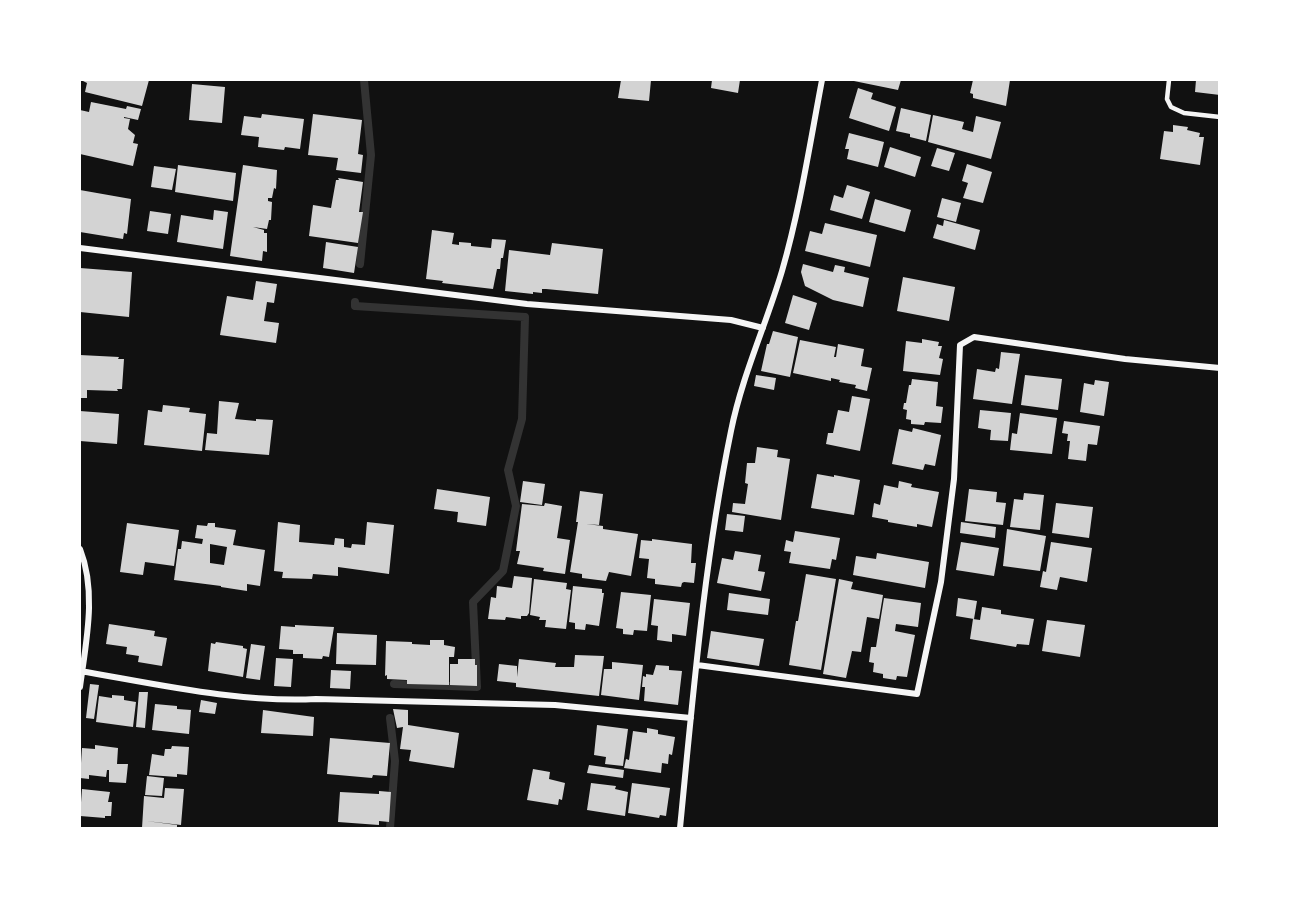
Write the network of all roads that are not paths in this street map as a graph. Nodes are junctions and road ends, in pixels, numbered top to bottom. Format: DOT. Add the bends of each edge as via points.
graph roads {
  1 [pos="822,80"];
  2 [pos="1169,80"];
  3 [pos="1220,117"];
  4 [pos="80,248"];
  5 [pos="763,328"];
  6 [pos="1220,368"];
  7 [pos="80,549"];
  8 [pos="697,665"];
  9 [pos="81,671"];
  10 [pos="80,687"];
  11 [pos="691,718"];
  12 [pos="680,828"];
  1 -- 5 [label="street" via="797,207"];
  2 -- 3 [label="lane" via="1167,99 1171,107 1184,113"];
  4 -- 5 [label="street" via="526,304 731,320"];
  5 -- 8 [label="street" via="731,431 709,556"];
  6 -- 8 [label="street" via="974,337 960,345 953,491 941,582 917,694"];
  7 -- 9 [label="street" via="86,564 90,604"];
  8 -- 11 [label="street"];
  9 -- 10 [label="street"];
  9 -- 11 [label="street" via="288,701 555,705"];
  11 -- 12 [label="street"];
}
